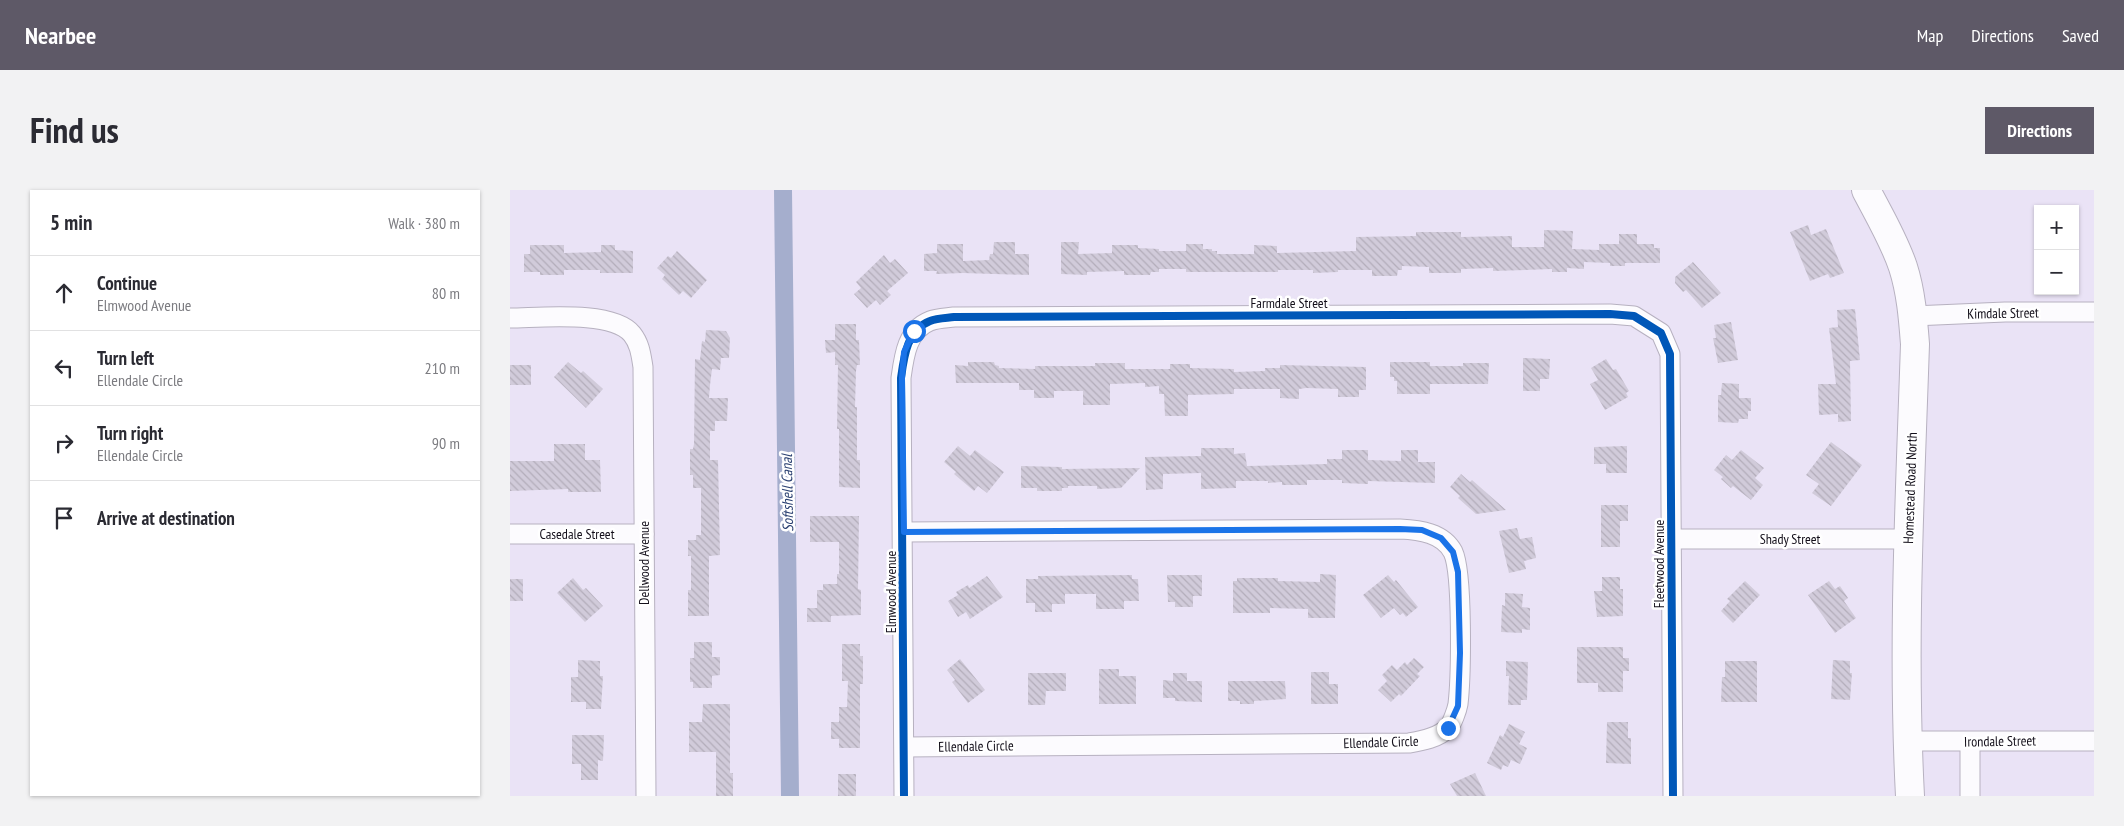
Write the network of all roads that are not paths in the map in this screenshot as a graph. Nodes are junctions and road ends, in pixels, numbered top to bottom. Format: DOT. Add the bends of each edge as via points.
graph roads {
  1 [pos="1866,190"];
  2 [pos="2094,312"];
  3 [pos="1913,316"];
  4 [pos="510,318"];
  5 [pos="914,331"];
  6 [pos="1661,333"];
  7 [pos="904,532"];
  8 [pos="510,534"];
  9 [pos="644,534"];
  10 [pos="1672,539"];
  11 [pos="1908,540"];
  12 [pos="1907,741"];
  13 [pos="2094,741"];
  14 [pos="1970,742"];
  15 [pos="905,747"];
  16 [pos="646,796"];
  17 [pos="904,796"];
  18 [pos="1673,796"];
  19 [pos="1910,796"];
  20 [pos="1970,796"];
  1 -- 3 [label="main road, Homestead Road North" via="1902,267"];
  2 -- 3 [label="street, Kimdale Street"];
  3 -- 11 [label="main road, Homestead Road North" via="1915,344"];
  4 -- 9 [label="street, Dellwood Avenue" via="605,320 631,332 640,348 644,366"];
  5 -- 6 [label="street, Farmdale Street" via="930,321 954,317 1610,314 1634,316"];
  5 -- 7 [label="street, Elmwood Avenue" via="904,352 902,378"];
  6 -- 10 [label="street, Fleetwood Avenue" via="1670,354 1672,380"];
  7 -- 15 [label="street, Elmwood Avenue"];
  7 -- 15 [label="street, Ellendale Circle" via="1422,530 1441,538 1453,552 1458,572 1460,653 1458,706 1448,728 1428,740 1409,743"];
  8 -- 9 [label="street, Casedale Street"];
  9 -- 16 [label="street, Dellwood Avenue"];
  10 -- 11 [label="street, Shady Street"];
  10 -- 18 [label="street, Fleetwood Avenue"];
  11 -- 12 [label="main road, Homestead Road North"];
  12 -- 14 [label="street, Irondale Street"];
  12 -- 19 [label="main road, Homestead Road North"];
  13 -- 14 [label="street, Irondale Street"];
  14 -- 20 [label="street"];
  15 -- 17 [label="street, Elmwood Avenue"];
}
